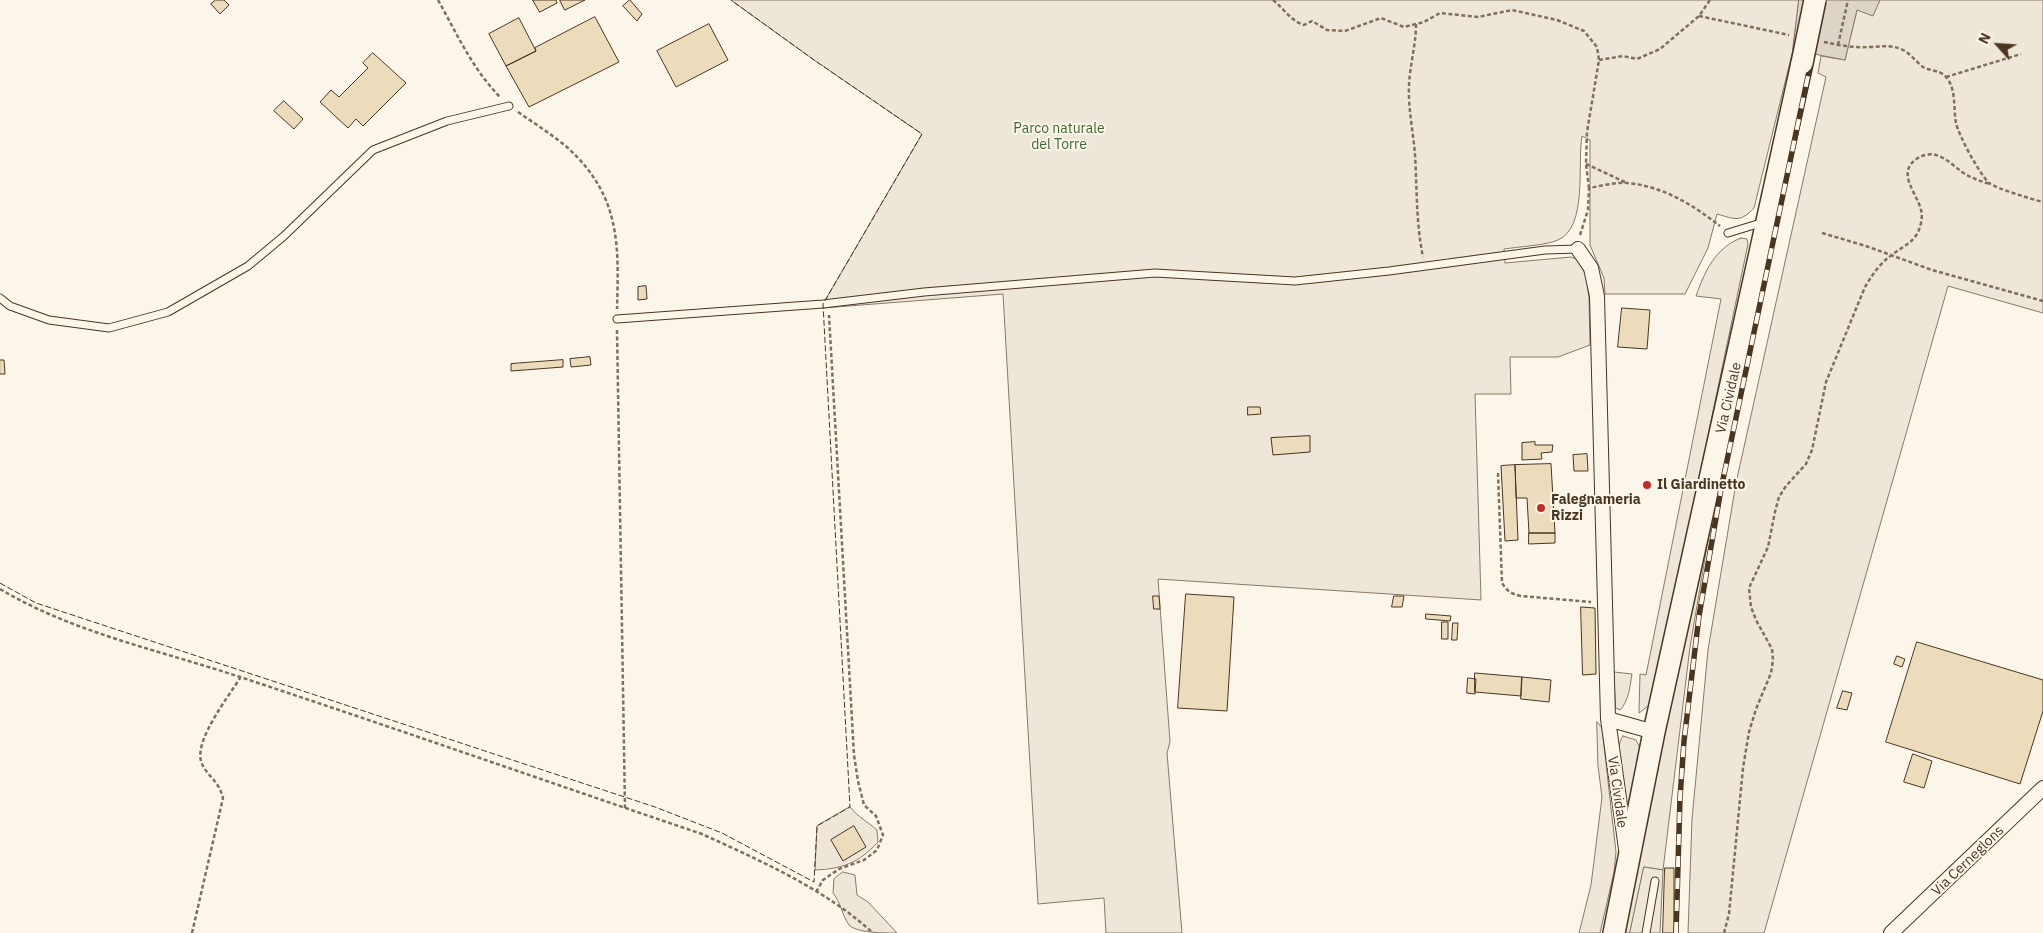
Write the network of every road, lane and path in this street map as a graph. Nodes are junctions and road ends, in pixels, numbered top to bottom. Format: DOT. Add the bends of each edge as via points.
graph roads {
  1 [pos="438,0"];
  2 [pos="1273,0"];
  3 [pos="1710,0"];
  4 [pos="1815,0"];
  5 [pos="1848,0"];
  6 [pos="1699,16"];
  7 [pos="1416,24"];
  8 [pos="1789,35"];
  9 [pos="1819,41"];
  10 [pos="1838,45"];
  11 [pos="2021,54"];
  12 [pos="1599,60"];
  13 [pos="1946,77"];
  14 [pos="509,106"];
  15 [pos="1586,164"];
  16 [pos="1626,183"];
  17 [pos="1990,184"];
  18 [pos="1589,188"];
  19 [pos="2043,202"];
  20 [pos="1768,220"];
  21 [pos="1728,233"];
  22 [pos="1822,233"];
  23 [pos="1578,249"];
  24 [pos="1890,256"];
  25 [pos="1425,266"];
  26 [pos="0,298"];
  27 [pos="2043,302"];
  28 [pos="828,303"];
  29 [pos="617,319"];
  30 [pos="1498,473"];
  31 [pos="0,588"];
  32 [pos="1605,603"];
  33 [pos="240,677"];
  34 [pos="1605,718"];
  35 [pos="1654,732"];
  36 [pos="2043,788"];
  37 [pos="625,808"];
  38 [pos="1628,865"];
  39 [pos="1655,881"];
  40 [pos="816,892"];
  41 [pos="192,933"];
  42 [pos="873,933"];
  43 [pos="1614,933"];
  44 [pos="1646,933"];
  45 [pos="1724,933"];
  46 [pos="1891,933"];
  1 -- 14 [label="path" via="477,69"];
  2 -- 7 [label="path" via="1295,22 1304,25 1312,21 1327,30 1345,31 1381,18 1404,27"];
  3 -- 6 [label="path"];
  4 -- 20 [label="main road, Via Cividale, bridge"];
  5 -- 10 [label="path"];
  6 -- 8 [label="path"];
  6 -- 12 [label="path" via="1660,50 1637,59 1623,56"];
  7 -- 12 [label="path" via="1440,14 1478,17 1512,10 1557,20 1584,31 1597,47"];
  7 -- 25 [label="path" via="1409,86 1418,230"];
  9 -- 10 [label="path"];
  10 -- 13 [label="path" via="1893,46"];
  11 -- 13 [label="path"];
  12 -- 15 [label="path" via="1587,132"];
  13 -- 17 [label="path" via="1954,98 1959,132"];
  14 -- 26 [label="lane" via="447,121 373,150 248,266 168,312 109,328 49,320 10,306"];
  14 -- 29 [label="path" via="567,148 592,173 606,198 615,229"];
  15 -- 16 [label="path"];
  15 -- 18 [label="path"];
  16 -- 18 [label="path"];
  16 -- 21 [label="path" via="1666,192 1702,212"];
  17 -- 19 [label="path"];
  17 -- 24 [label="path" via="1976,180 1936,155 1918,157 1908,172 1909,185 1921,210 1921,222 1909,243"];
  18 -- 23 [label="path" via="1588,210"];
  20 -- 21 [label="lane"];
  20 -- 35 [label="main road, Via Cividale"];
  22 -- 24 [label="path"];
  23 -- 25 [label="lane" via="1545,250"];
  23 -- 32 [label="street, Via Cividale" via="1591,268 1597,296"];
  24 -- 27 [label="path"];
  24 -- 45 [label="path" via="1873,273 1855,307 1826,382 1812,450 1806,464 1779,497 1768,547 1750,588 1751,607 1772,649 1773,660 1772,673 1749,732 1729,914"];
  25 -- 28 [label="lane" via="1295,281 1156,273"];
  28 -- 29 [label="lane"];
  28 -- 40 [label="path" via="854,755 864,805 876,816 883,835 877,850 823,880"];
  29 -- 37 [label="path"];
  30 -- 32 [label="path" via="1502,583 1506,589 1521,596"];
  31 -- 33 [label="path" via="29,606 91,631"];
  32 -- 34 [label="street, Via Cividale"];
  33 -- 37 [label="path"];
  33 -- 41 [label="path" via="201,748 202,763 218,784 223,798"];
  34 -- 35 [label="street"];
  34 -- 38 [label="street, Via Cividale"];
  35 -- 38 [label="main road, Via Cividale"];
  36 -- 46 [label="street, Via Cerneglons"];
  37 -- 40 [label="path" via="751,856"];
  38 -- 43 [label="main road, Via Cividale"];
  39 -- 44 [label="lane"];
  40 -- 42 [label="path" via="853,915"];
}
